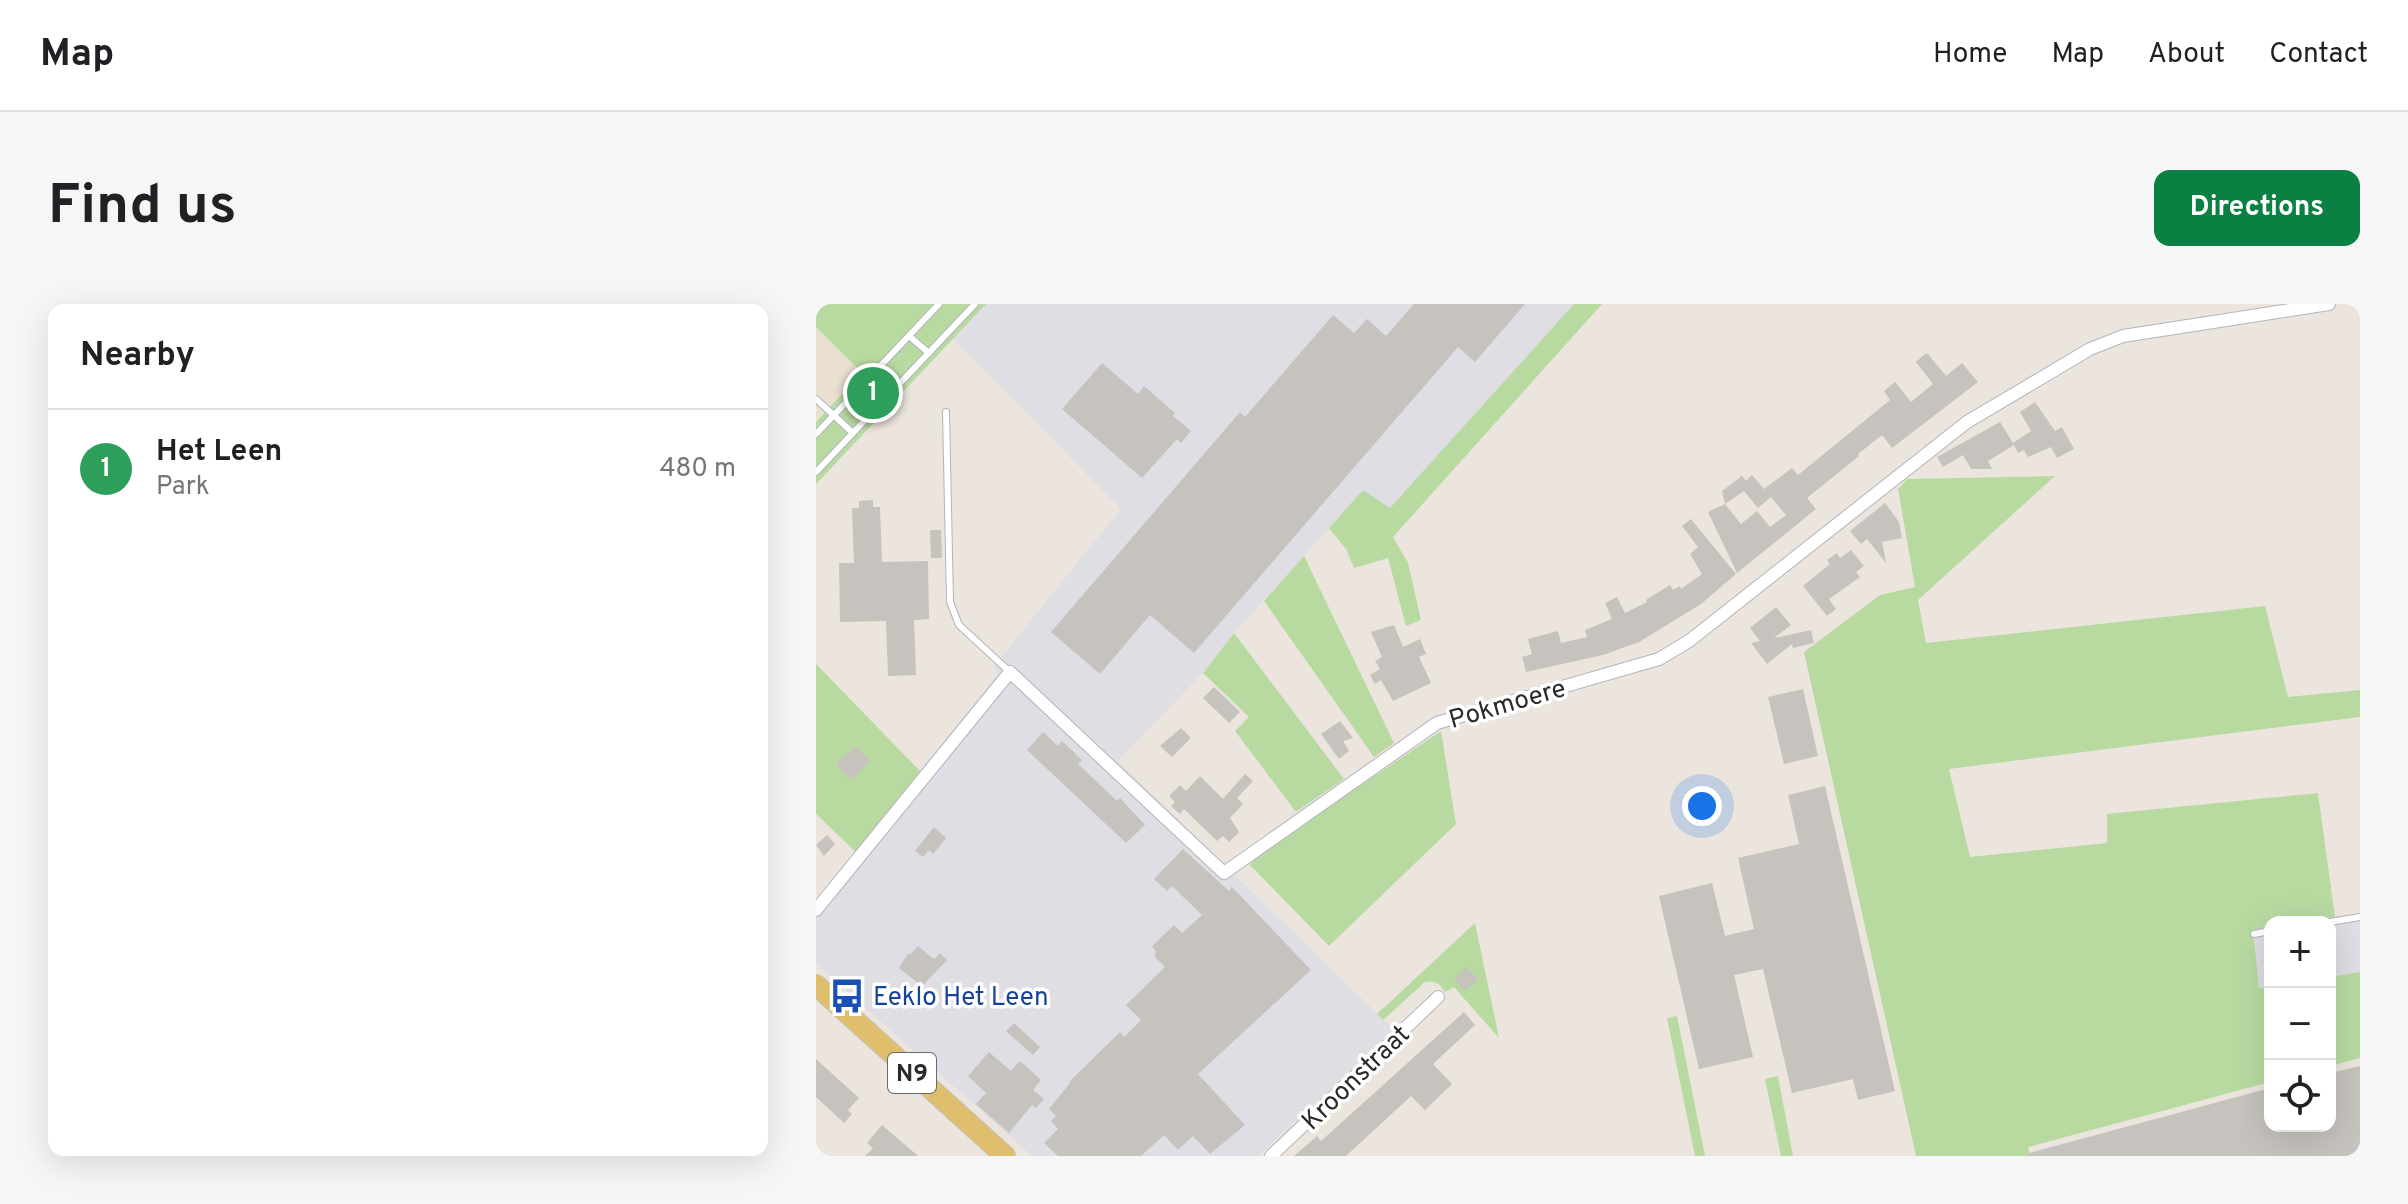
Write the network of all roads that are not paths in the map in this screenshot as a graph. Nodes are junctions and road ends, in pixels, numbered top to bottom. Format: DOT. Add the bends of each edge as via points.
graph roads {
  1 [pos="939,304"];
  2 [pos="975,304"];
  3 [pos="2329,304"];
  4 [pos="909,336"];
  5 [pos="929,353"];
  6 [pos="816,399"];
  7 [pos="946,412"];
  8 [pos="833,416"];
  9 [pos="853,433"];
  10 [pos="816,434"];
  11 [pos="816,472"];
  12 [pos="1010,672"];
  13 [pos="816,910"];
  14 [pos="2360,917"];
  15 [pos="2336,921"];
  16 [pos="2264,932"];
  17 [pos="2254,934"];
  18 [pos="816,985"];
  19 [pos="1438,997"];
  20 [pos="816,1004"];
  21 [pos="989,1156"];
  22 [pos="1005,1156"];
  23 [pos="1271,1156"];
  1 -- 4 [label="lane"];
  2 -- 5 [label="lane"];
  3 -- 12 [label="street, Pokmoere" via="2135,334 2090,349 1967,422 1689,641 1659,659 1437,723 1224,873"];
  4 -- 5 [label="lane"];
  4 -- 8 [label="lane"];
  5 -- 9 [label="lane"];
  6 -- 8 [label="lane"];
  7 -- 12 [label="lane" via="950,602 959,625"];
  8 -- 9 [label="lane"];
  8 -- 10 [label="lane"];
  9 -- 11 [label="lane"];
  12 -- 13 [label="street"];
  14 -- 15 [label="lane"];
  16 -- 17 [label="lane"];
  18 -- 22 [label="main road, N9"];
  19 -- 23 [label="street, Kroonstraat"];
  20 -- 21 [label="main road, N9"];
}
